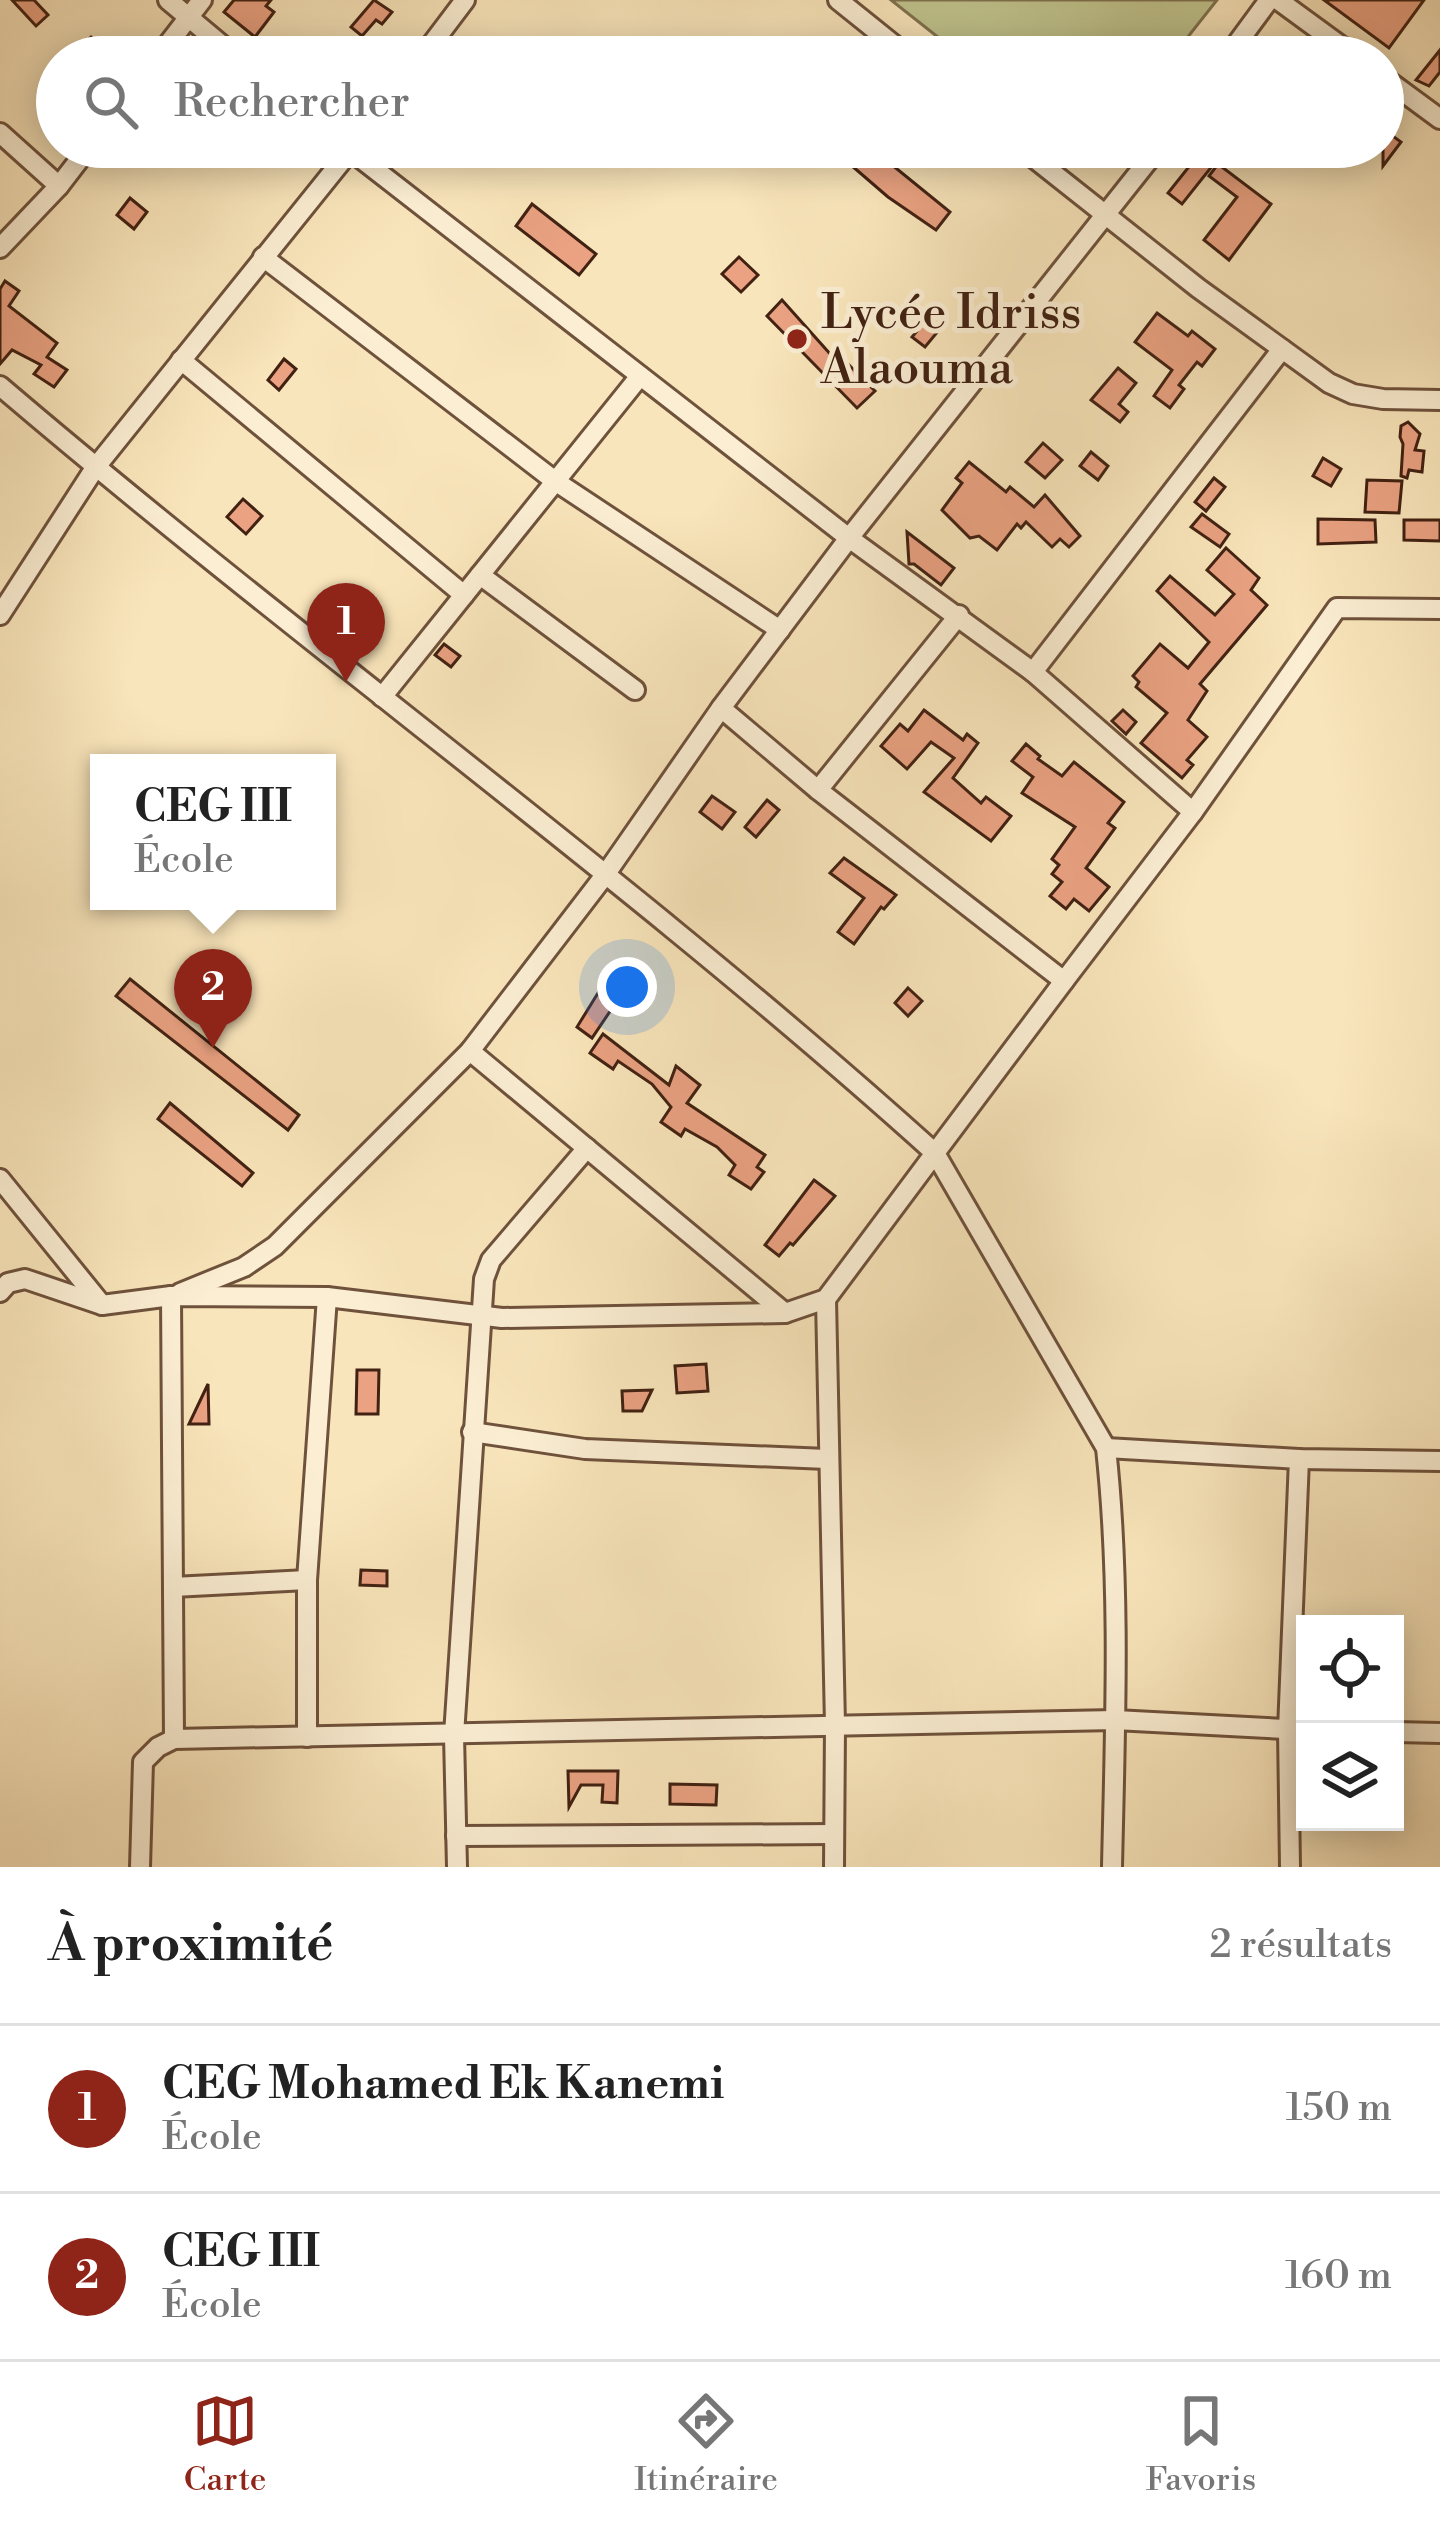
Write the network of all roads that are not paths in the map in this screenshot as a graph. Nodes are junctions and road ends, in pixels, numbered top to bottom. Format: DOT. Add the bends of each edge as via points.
graph roads {
  1 [pos="168,0"];
  2 [pos="202,0"];
  3 [pos="465,0"];
  4 [pos="838,0"];
  5 [pos="1274,0"];
  6 [pos="188,18"];
  7 [pos="174,36"];
  8 [pos="210,36"];
  9 [pos="438,36"];
  10 [pos="883,36"];
  11 [pos="1244,36"];
  12 [pos="1325,36"];
  13 [pos="1404,92"];
  14 [pos="1440,119"];
  15 [pos="0,133"];
  16 [pos="36,165"];
  17 [pos="39,168"];
  18 [pos="73,168"];
  19 [pos="334,168"];
  20 [pos="375,168"];
  21 [pos="1047,168"];
  22 [pos="1144,168"];
  23 [pos="59,186"];
  24 [pos="1109,215"];
  25 [pos="0,248"];
  26 [pos="263,257"];
  27 [pos="1282,350"];
  28 [pos="181,360"];
  29 [pos="640,376"];
  30 [pos="0,386"];
  31 [pos="1440,400"];
  32 [pos="95,468"];
  33 [pos="555,481"];
  34 [pos="849,538"];
  35 [pos="480,575"];
  36 [pos="464,595"];
  37 [pos="1440,609"];
  38 [pos="0,615"];
  39 [pos="959,615"];
  40 [pos="780,630"];
  41 [pos="1033,672"];
  42 [pos="634,690"];
  43 [pos="382,697"];
  44 [pos="721,708"];
  45 [pos="818,790"];
  46 [pos="1193,812"];
  47 [pos="604,875"];
  48 [pos="1064,981"];
  49 [pos="470,1051"];
  50 [pos="587,1148"];
  51 [pos="935,1153"];
  52 [pos="0,1179"];
  53 [pos="0,1292"];
  54 [pos="171,1297"];
  55 [pos="327,1297"];
  56 [pos="826,1299"];
  57 [pos="103,1305"];
  58 [pos="785,1312"];
  59 [pos="479,1316"];
  60 [pos="472,1432"];
  61 [pos="1106,1448"];
  62 [pos="827,1459"];
  63 [pos="1299,1459"];
  64 [pos="1440,1461"];
  65 [pos="308,1580"];
  66 [pos="173,1587"];
  67 [pos="1115,1720"];
  68 [pos="1297,1723"];
  69 [pos="835,1725"];
  70 [pos="1296,1730"];
  71 [pos="1404,1732"];
  72 [pos="1440,1733"];
  73 [pos="454,1735"];
  74 [pos="307,1738"];
  75 [pos="174,1739"];
  76 [pos="1296,1750"];
  77 [pos="834,1834"];
  78 [pos="456,1836"];
  79 [pos="140,1867"];
  80 [pos="457,1867"];
  81 [pos="834,1867"];
  82 [pos="1112,1867"];
  83 [pos="1290,1867"];
  1 -- 6 [label="street"];
  2 -- 6 [label="street"];
  3 -- 9 [label="street"];
  4 -- 10 [label="street"];
  5 -- 11 [label="street"];
  5 -- 12 [label="street"];
  6 -- 7 [label="street"];
  6 -- 8 [label="street"];
  13 -- 14 [label="street"];
  15 -- 16 [label="street"];
  17 -- 23 [label="street"];
  18 -- 23 [label="street"];
  19 -- 26 [label="street"];
  20 -- 29 [label="street"];
  21 -- 24 [label="street"];
  22 -- 24 [label="street"];
  23 -- 25 [label="street"];
  24 -- 27 [label="street"];
  24 -- 34 [label="street"];
  26 -- 28 [label="street"];
  26 -- 33 [label="street"];
  27 -- 31 [label="street" via="1354,394"];
  27 -- 41 [label="street"];
  28 -- 32 [label="street"];
  28 -- 36 [label="street"];
  29 -- 33 [label="street"];
  29 -- 34 [label="street"];
  30 -- 32 [label="street"];
  32 -- 38 [label="street"];
  32 -- 43 [label="street"];
  33 -- 35 [label="street"];
  33 -- 40 [label="street"];
  34 -- 39 [label="street"];
  34 -- 40 [label="street"];
  35 -- 36 [label="street"];
  35 -- 42 [label="street"];
  36 -- 43 [label="street"];
  37 -- 46 [label="street" via="1336,608"];
  39 -- 41 [label="street"];
  39 -- 45 [label="street"];
  40 -- 44 [label="street"];
  41 -- 46 [label="street"];
  43 -- 47 [label="street"];
  44 -- 45 [label="street"];
  44 -- 47 [label="street"];
  45 -- 48 [label="street"];
  46 -- 48 [label="street"];
  47 -- 49 [label="street"];
  47 -- 51 [label="street"];
  48 -- 51 [label="street"];
  49 -- 50 [label="street"];
  49 -- 54 [label="street" via="275,1246"];
  50 -- 58 [label="street"];
  50 -- 59 [label="street" via="491,1260"];
  51 -- 56 [label="street"];
  51 -- 61 [label="street"];
  52 -- 57 [label="street"];
  53 -- 57 [label="street" via="25,1279"];
  54 -- 55 [label="street"];
  54 -- 57 [label="street"];
  54 -- 66 [label="street"];
  55 -- 59 [label="street"];
  55 -- 65 [label="street"];
  56 -- 58 [label="street"];
  56 -- 62 [label="street"];
  58 -- 59 [label="street"];
  59 -- 60 [label="street"];
  60 -- 62 [label="street" via="585,1449"];
  60 -- 73 [label="street"];
  61 -- 63 [label="street"];
  61 -- 67 [label="street"];
  62 -- 69 [label="street"];
  63 -- 64 [label="street"];
  63 -- 68 [label="street"];
  65 -- 66 [label="street"];
  65 -- 74 [label="street"];
  66 -- 75 [label="street"];
  67 -- 69 [label="street"];
  67 -- 70 [label="street"];
  67 -- 82 [label="street"];
  69 -- 73 [label="street"];
  69 -- 77 [label="street"];
  71 -- 72 [label="street"];
  73 -- 74 [label="street"];
  73 -- 78 [label="street"];
  74 -- 75 [label="street"];
  75 -- 79 [label="street" via="143,1762"];
  76 -- 83 [label="street"];
  77 -- 78 [label="street"];
  77 -- 81 [label="street"];
  78 -- 80 [label="street"];
}
